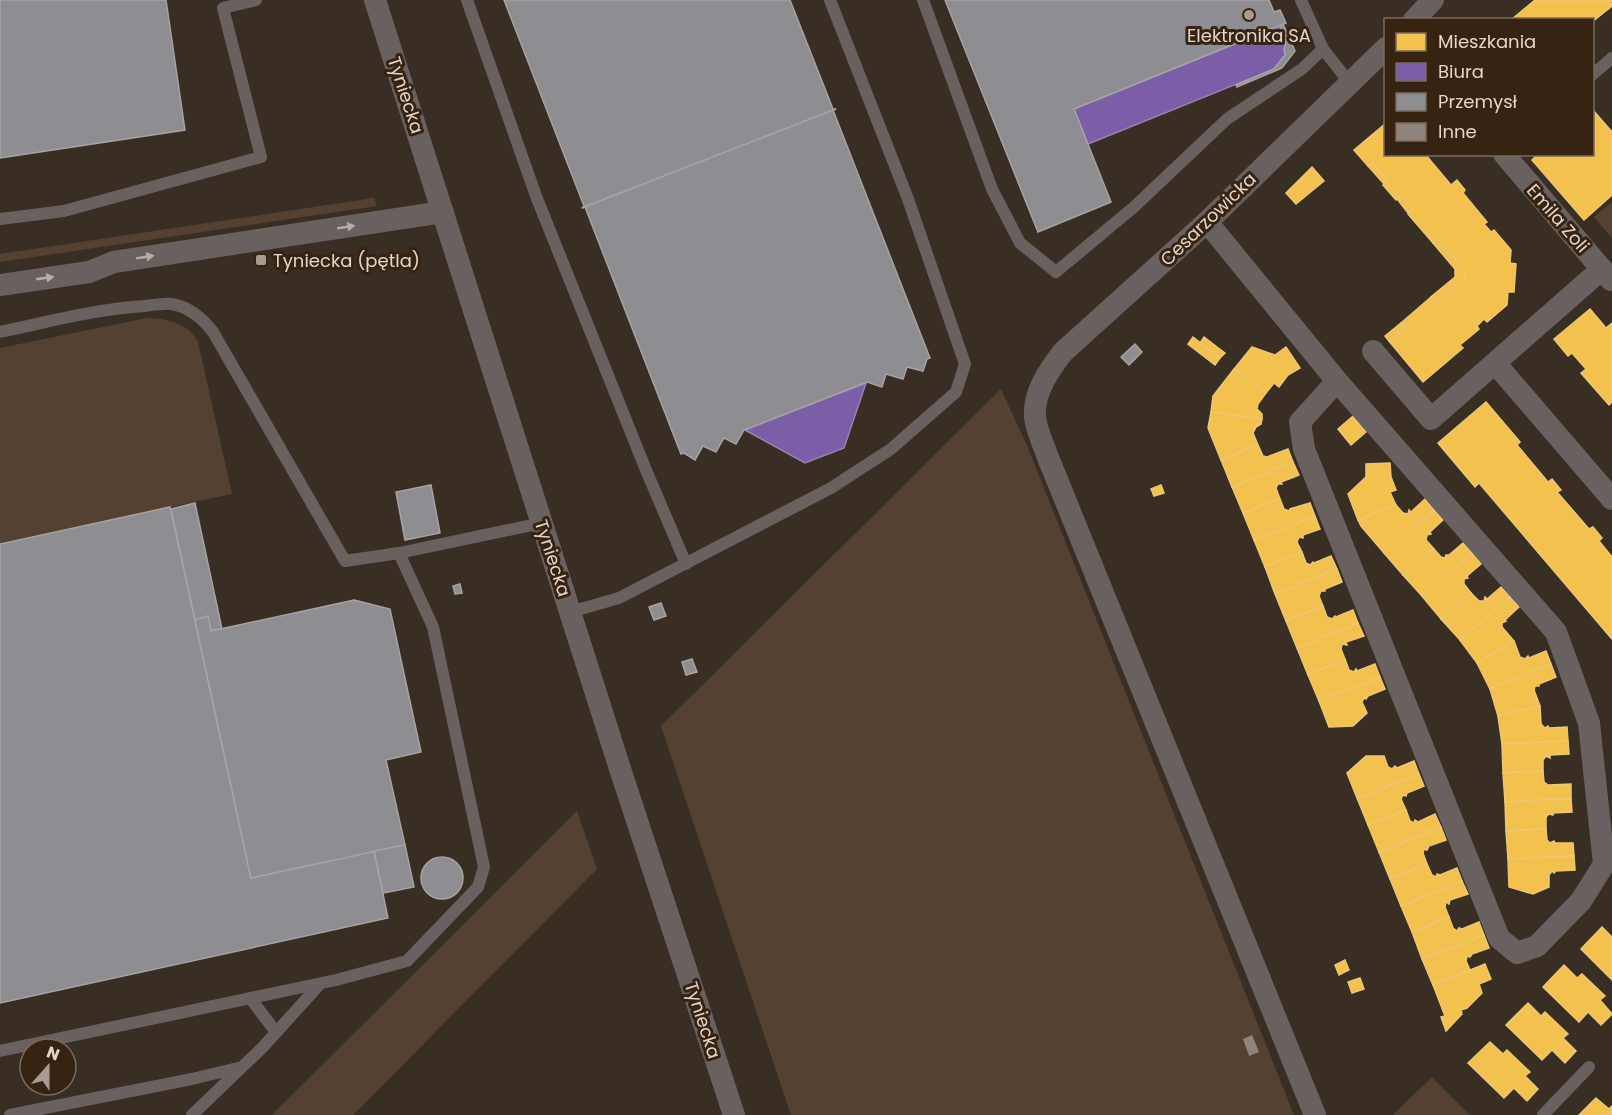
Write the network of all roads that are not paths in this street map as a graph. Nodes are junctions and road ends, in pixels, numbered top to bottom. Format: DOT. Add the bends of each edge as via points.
graph roads {
  1 [pos="256,0"];
  2 [pos="375,0"];
  3 [pos="467,0"];
  4 [pos="831,0"];
  5 [pos="923,0"];
  6 [pos="1301,0"];
  7 [pos="1433,0"];
  8 [pos="223,4"];
  9 [pos="1416,18"];
  10 [pos="1323,49"];
  11 [pos="1384,50"];
  12 [pos="1612,58"];
  13 [pos="1594,74"];
  14 [pos="1349,82"];
  15 [pos="1506,156"];
  16 [pos="443,212"];
  17 [pos="0,219"];
  18 [pos="1208,222"];
  19 [pos="1607,275"];
  20 [pos="0,285"];
  21 [pos="0,332"];
  22 [pos="1373,351"];
  23 [pos="1495,363"];
  24 [pos="1337,381"];
  25 [pos="1612,499"];
  26 [pos="542,523"];
  27 [pos="399,553"];
  28 [pos="686,564"];
  29 [pos="570,612"];
  30 [pos="320,984"];
  31 [pos="250,998"];
  32 [pos="276,1032"];
  33 [pos="0,1052"];
  34 [pos="242,1067"];
  35 [pos="1588,1067"];
  36 [pos="10,1115"];
  37 [pos="192,1115"];
  38 [pos="735,1115"];
  39 [pos="1315,1115"];
  40 [pos="1543,1115"];
  1 -- 8 [label="lane"];
  2 -- 16 [label="street, Tyniecka"];
  3 -- 28 [label="lane" via="536,196"];
  4 -- 28 [label="lane" via="908,199 965,364 956,392 891,449 831,488"];
  5 -- 10 [label="lane" via="992,189 1020,243 1056,272 1134,207 1227,119 1302,69"];
  6 -- 10 [label="lane"];
  7 -- 9 [label="street"];
  8 -- 17 [label="lane" via="261,157 64,211"];
  10 -- 14 [label="lane"];
  11 -- 14 [label="street, Cesarzowicka"];
  12 -- 13 [label="lane"];
  14 -- 18 [label="street, Cesarzowicka"];
  15 -- 19 [label="street, Emila Zoli"];
  20 -- 16 [label="street, one-way" via="89,272 114,262"];
  16 -- 26 [label="street, Tyniecka"];
  18 -- 24 [label="street"];
  18 -- 39 [label="street, Cesarzowicka" via="1064,352 1037,394 1035,418"];
  19 -- 23 [label="street"];
  21 -- 27 [label="lane" via="127,307 183,307 206,322 213,332 345,561"];
  22 -- 23 [label="street" via="1431,419"];
  23 -- 25 [label="street"];
  24 -- 24 [label="street" via="1300,422 1304,449 1499,938 1517,953 1537,946 1581,901 1604,864 1589,723 1556,632"];
  26 -- 27 [label="lane"];
  26 -- 29 [label="street, Tyniecka"];
  27 -- 30 [label="lane" via="433,627 484,867 478,886 407,961"];
  28 -- 29 [label="lane" via="619,598"];
  29 -- 38 [label="street, Tyniecka"];
  30 -- 31 [label="lane"];
  30 -- 32 [label="lane"];
  31 -- 32 [label="lane"];
  31 -- 33 [label="lane"];
  32 -- 34 [label="lane"];
  34 -- 36 [label="lane"];
  34 -- 37 [label="lane"];
  35 -- 40 [label="lane"];
}
